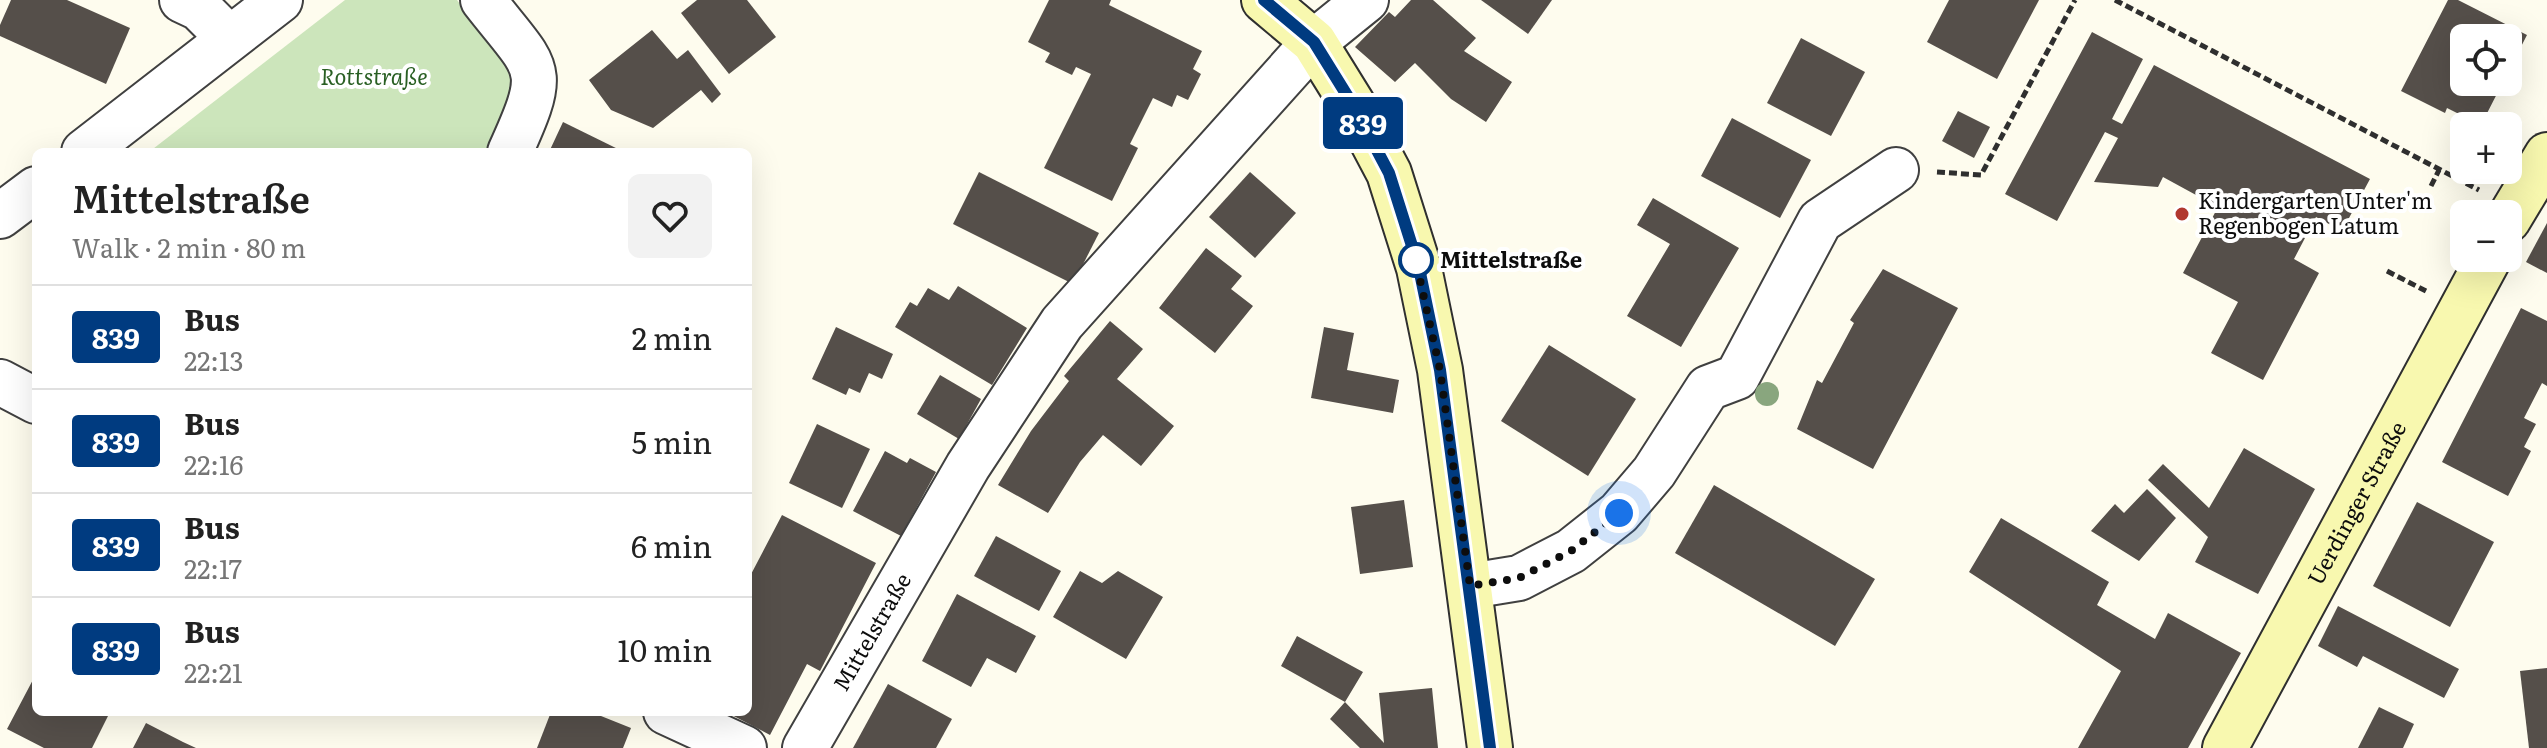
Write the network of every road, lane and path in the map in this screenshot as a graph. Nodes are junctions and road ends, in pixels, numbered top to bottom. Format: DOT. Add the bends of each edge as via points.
graph roads {
  1 [pos="182,0"];
  2 [pos="280,0"];
  3 [pos="483,0"];
  4 [pos="1264,0"];
  5 [pos="1366,0"];
  6 [pos="2075,0"];
  7 [pos="2115,0"];
  8 [pos="229,38"];
  9 [pos="1314,42"];
  10 [pos="89,148"];
  11 [pos="512,148"];
  12 [pos="2547,155"];
  13 [pos="1896,170"];
  14 [pos="2439,170"];
  15 [pos="2431,186"];
  16 [pos="32,192"];
  17 [pos="2488,200"];
  18 [pos="2520,200"];
  19 [pos="0,216"];
  20 [pos="2481,272"];
  21 [pos="0,382"];
  22 [pos="32,399"];
  23 [pos="1470,586"];
  24 [pos="675,716"];
  25 [pos="744,748"];
  26 [pos="805,748"];
  27 [pos="1490,748"];
  28 [pos="2225,748"];
  1 -- 8 [label="street" via="199,8"];
  2 -- 8 [label="street"];
  3 -- 11 [label="street" via="533,64 537,84"];
  4 -- 9 [label="street"];
  5 -- 9 [label="street, Mittelstraße"];
  6 -- 13 [label="path" via="1981,175"];
  7 -- 14 [label="path"];
  8 -- 10 [label="street"];
  9 -- 23 [label="street" via="1389,173 1419,268 1440,370"];
  9 -- 26 [label="street, Mittelstraße" via="1062,323 968,466"];
  12 -- 18 [label="street"];
  13 -- 23 [label="street" via="1820,221 1737,377 1708,388 1654,472 1619,513 1571,551 1519,578"];
  14 -- 15 [label="path"];
  14 -- 17 [label="path"];
  16 -- 19 [label="street"];
  20 -- 28 [label="street, Uerdinger Straße"];
  21 -- 22 [label="street"];
  23 -- 27 [label="street"];
  24 -- 25 [label="street"];
}
